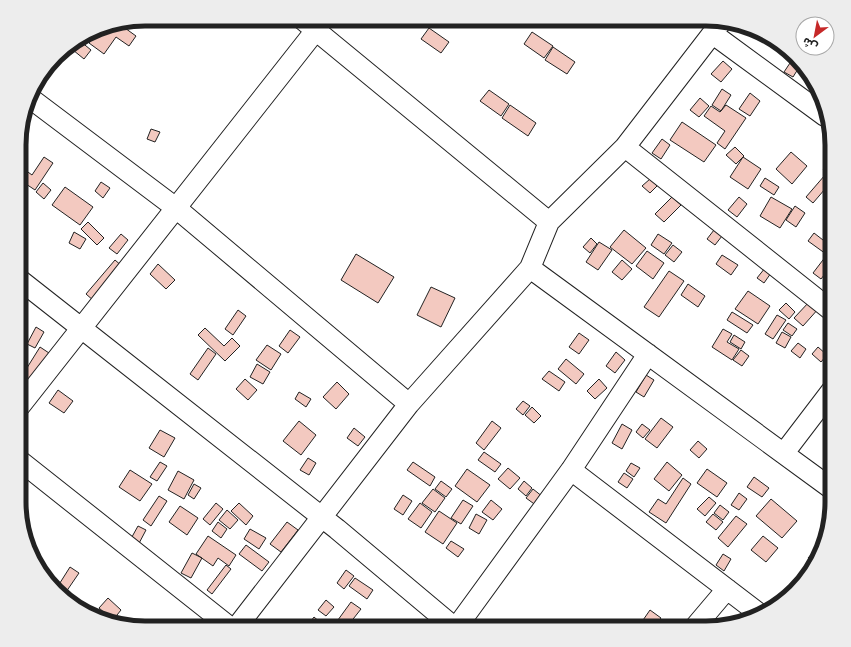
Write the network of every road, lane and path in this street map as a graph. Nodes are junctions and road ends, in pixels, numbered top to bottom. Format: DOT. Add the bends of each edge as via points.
graph roads {
  1 [pos="308,26"];
  2 [pos="310,26"];
  3 [pos="718,27"];
  4 [pos="34,101"];
  5 [pos="820,112"];
  6 [pos="624,147"];
  7 [pos="176,208"];
  8 [pos="549,222"];
  9 [pos="530,268"];
  10 [pos="26,285"];
  11 [pos="825,305"];
  12 [pos="81,328"];
  13 [pos="648,354"];
  14 [pos="26,398"];
  15 [pos="825,399"];
  16 [pos="409,404"];
  17 [pos="784,453"];
  18 [pos="26,466"];
  19 [pos="571,470"];
  20 [pos="825,484"];
  21 [pos="321,517"];
  22 [pos="727,589"];
  23 [pos="755,610"];
  24 [pos="222,621"];
  25 [pos="241,621"];
  26 [pos="447,621"];
  27 [pos="460,621"];
  28 [pos="700,621"];
  1 -- 7 [label="street"];
  2 -- 8 [label="street"];
  3 -- 5 [label="street"];
  3 -- 6 [label="street"];
  4 -- 7 [label="street"];
  6 -- 8 [label="street"];
  6 -- 11 [label="street"];
  7 -- 12 [label="street"];
  7 -- 16 [label="street"];
  8 -- 9 [label="street"];
  9 -- 13 [label="street"];
  9 -- 16 [label="street"];
  10 -- 12 [label="street"];
  12 -- 14 [label="street"];
  12 -- 21 [label="street"];
  13 -- 17 [label="street"];
  13 -- 19 [label="street"];
  15 -- 17 [label="street"];
  16 -- 21 [label="street"];
  17 -- 20 [label="street"];
  18 -- 24 [label="street"];
  19 -- 22 [label="street"];
  19 -- 27 [label="street"];
  21 -- 25 [label="street"];
  21 -- 26 [label="street"];
  22 -- 23 [label="street"];
  22 -- 28 [label="street"];
}
